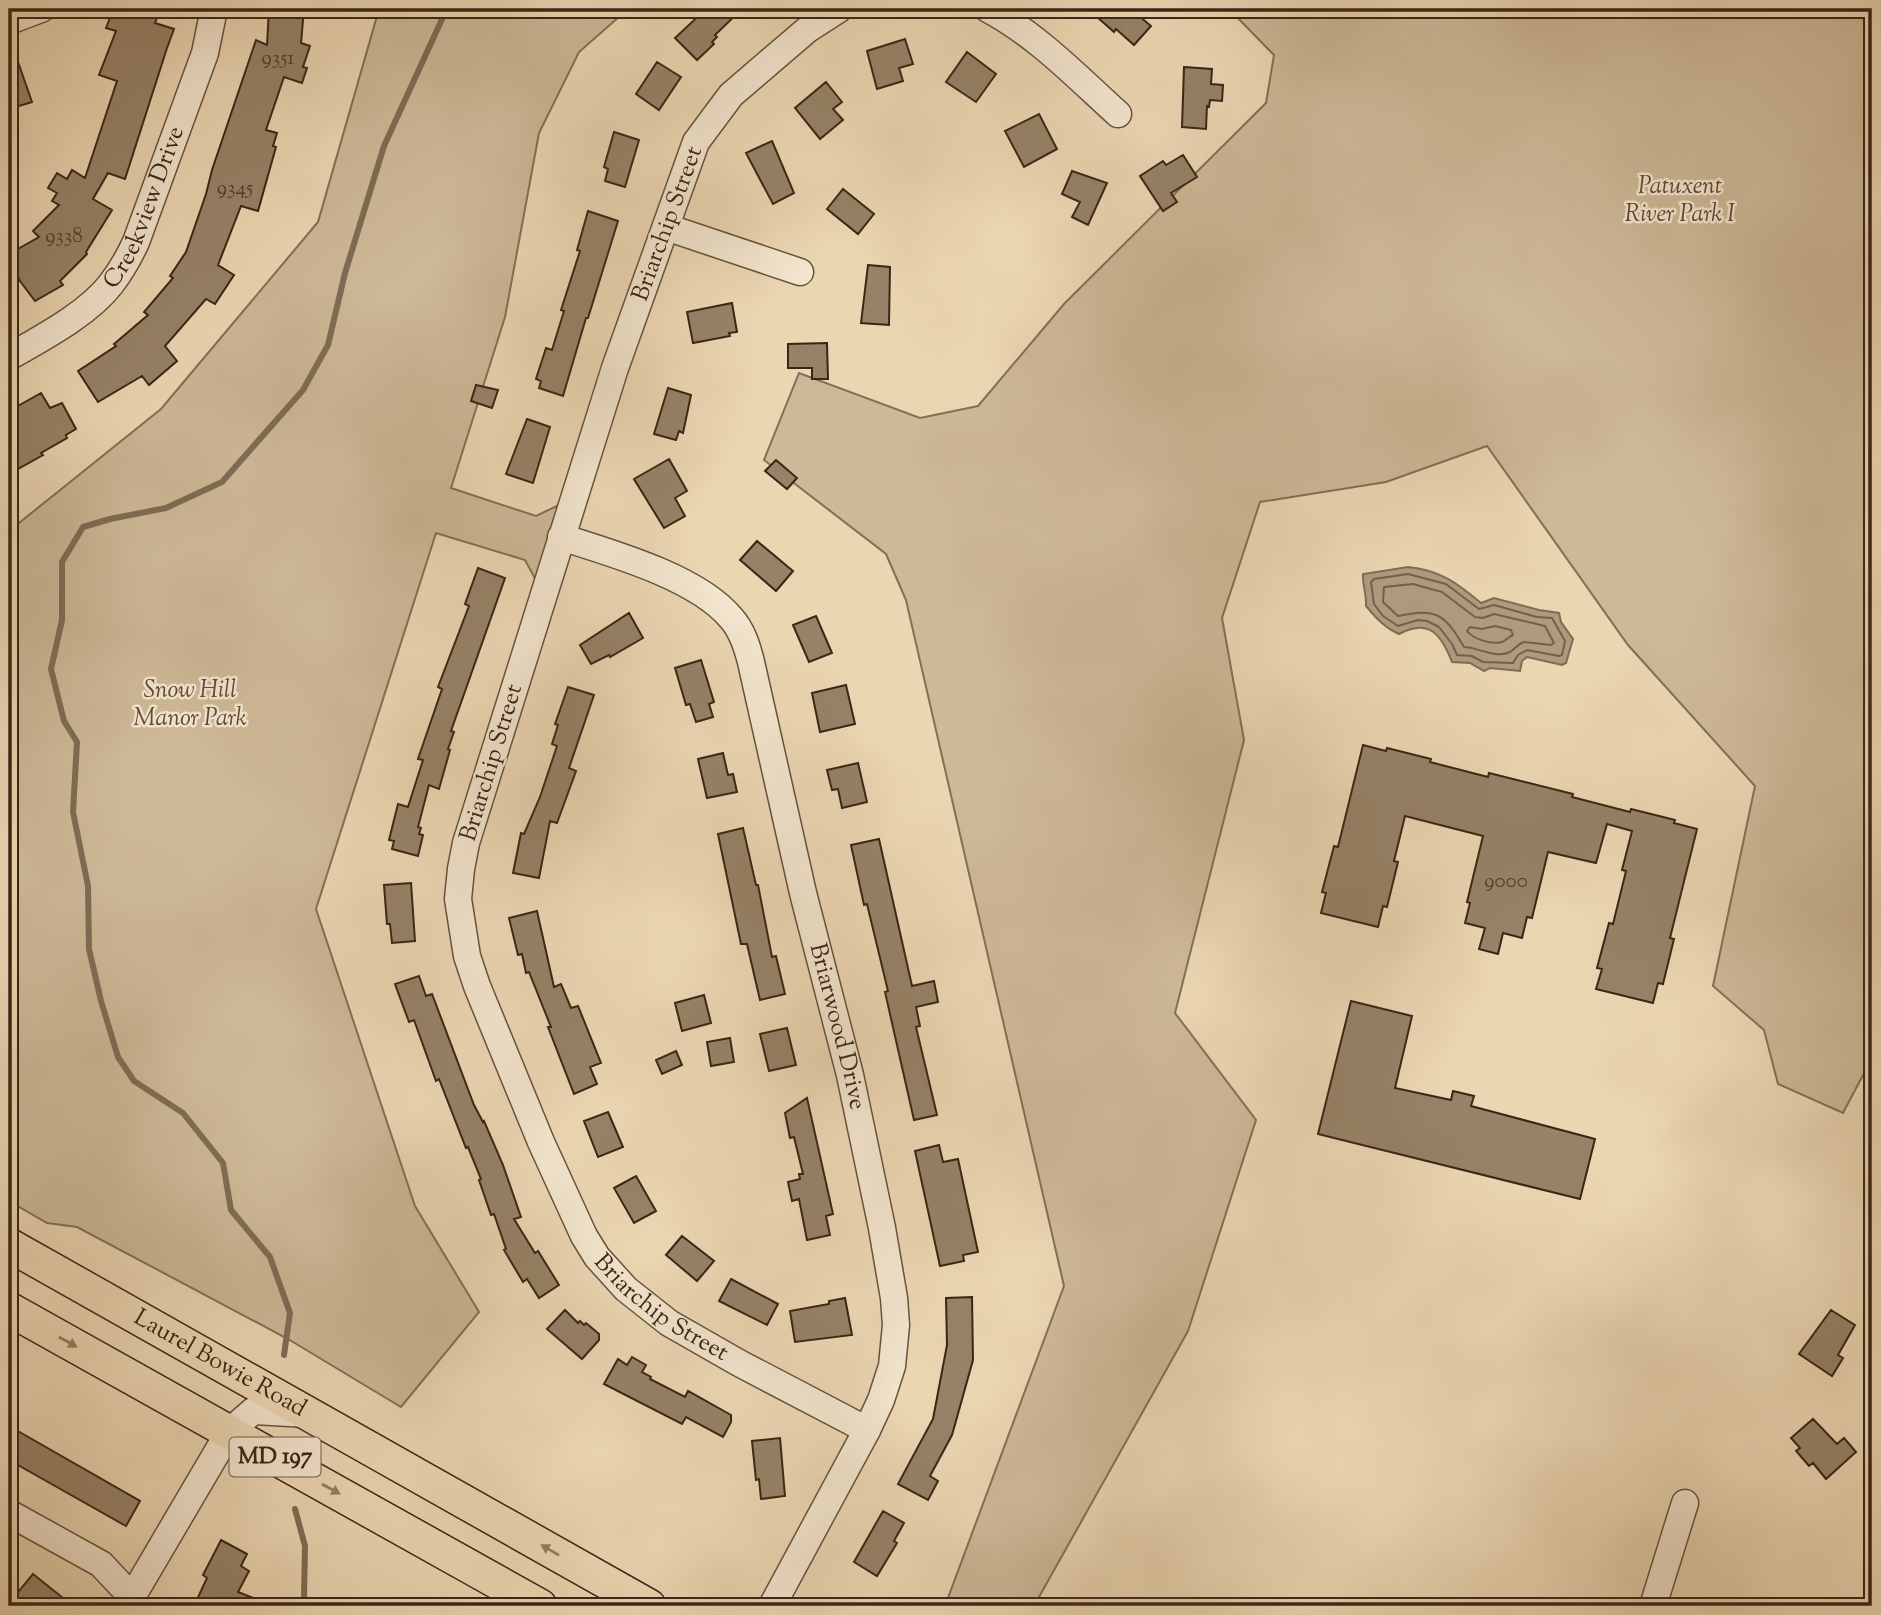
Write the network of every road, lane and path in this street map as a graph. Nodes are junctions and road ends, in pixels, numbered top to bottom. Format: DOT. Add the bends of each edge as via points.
graph roads {
  1 [pos="41,9"];
  2 [pos="214,9"];
  3 [pos="839,9"];
  4 [pos="988,9"];
  5 [pos="9,21"];
  6 [pos="1118,114"];
  7 [pos="666,227"];
  8 [pos="800,272"];
  9 [pos="9,357"];
  10 [pos="561,537"];
  11 [pos="9,1245"];
  12 [pos="9,1309"];
  13 [pos="309,1414"];
  14 [pos="867,1430"];
  15 [pos="229,1433"];
  16 [pos="1685,1503"];
  17 [pos="9,1513"];
  18 [pos="133,1602"];
  19 [pos="540,1606"];
  20 [pos="649,1606"];
  21 [pos="772,1606"];
  22 [pos="1653,1606"];
  1 -- 5 [label="street"];
  2 -- 9 [label="street, Creekview Drive" via="205,53 124,267 95,302"];
  3 -- 7 [label="street, Briarchip Street" via="808,29 731,95 696,142"];
  4 -- 6 [label="street" via="1044,45"];
  7 -- 8 [label="street"];
  7 -- 10 [label="street, Briarchip Street"];
  10 -- 14 [label="street, Briarwood Drive" via="697,590 733,620 747,647 850,1075 894,1298 892,1366"];
  10 -- 14 [label="street, Briarchip Street" via="466,842 458,899 477,986 584,1236 608,1271 669,1323"];
  11 -- 13 [label="main road, Laurel Bowie Road / MD 197"];
  12 -- 15 [label="main road, MD 197, one-way"];
  13 -- 15 [label="street" via="253,1411"];
  20 -- 13 [label="main road, Laurel Bowie Road / MD 197, one-way"];
  14 -- 21 [label="street, Briarwood Drive"];
  15 -- 18 [label="street"];
  15 -- 19 [label="main road, MD 197, one-way"];
  16 -- 22 [label="street"];
  17 -- 18 [label="street" via="101,1564"];
}
